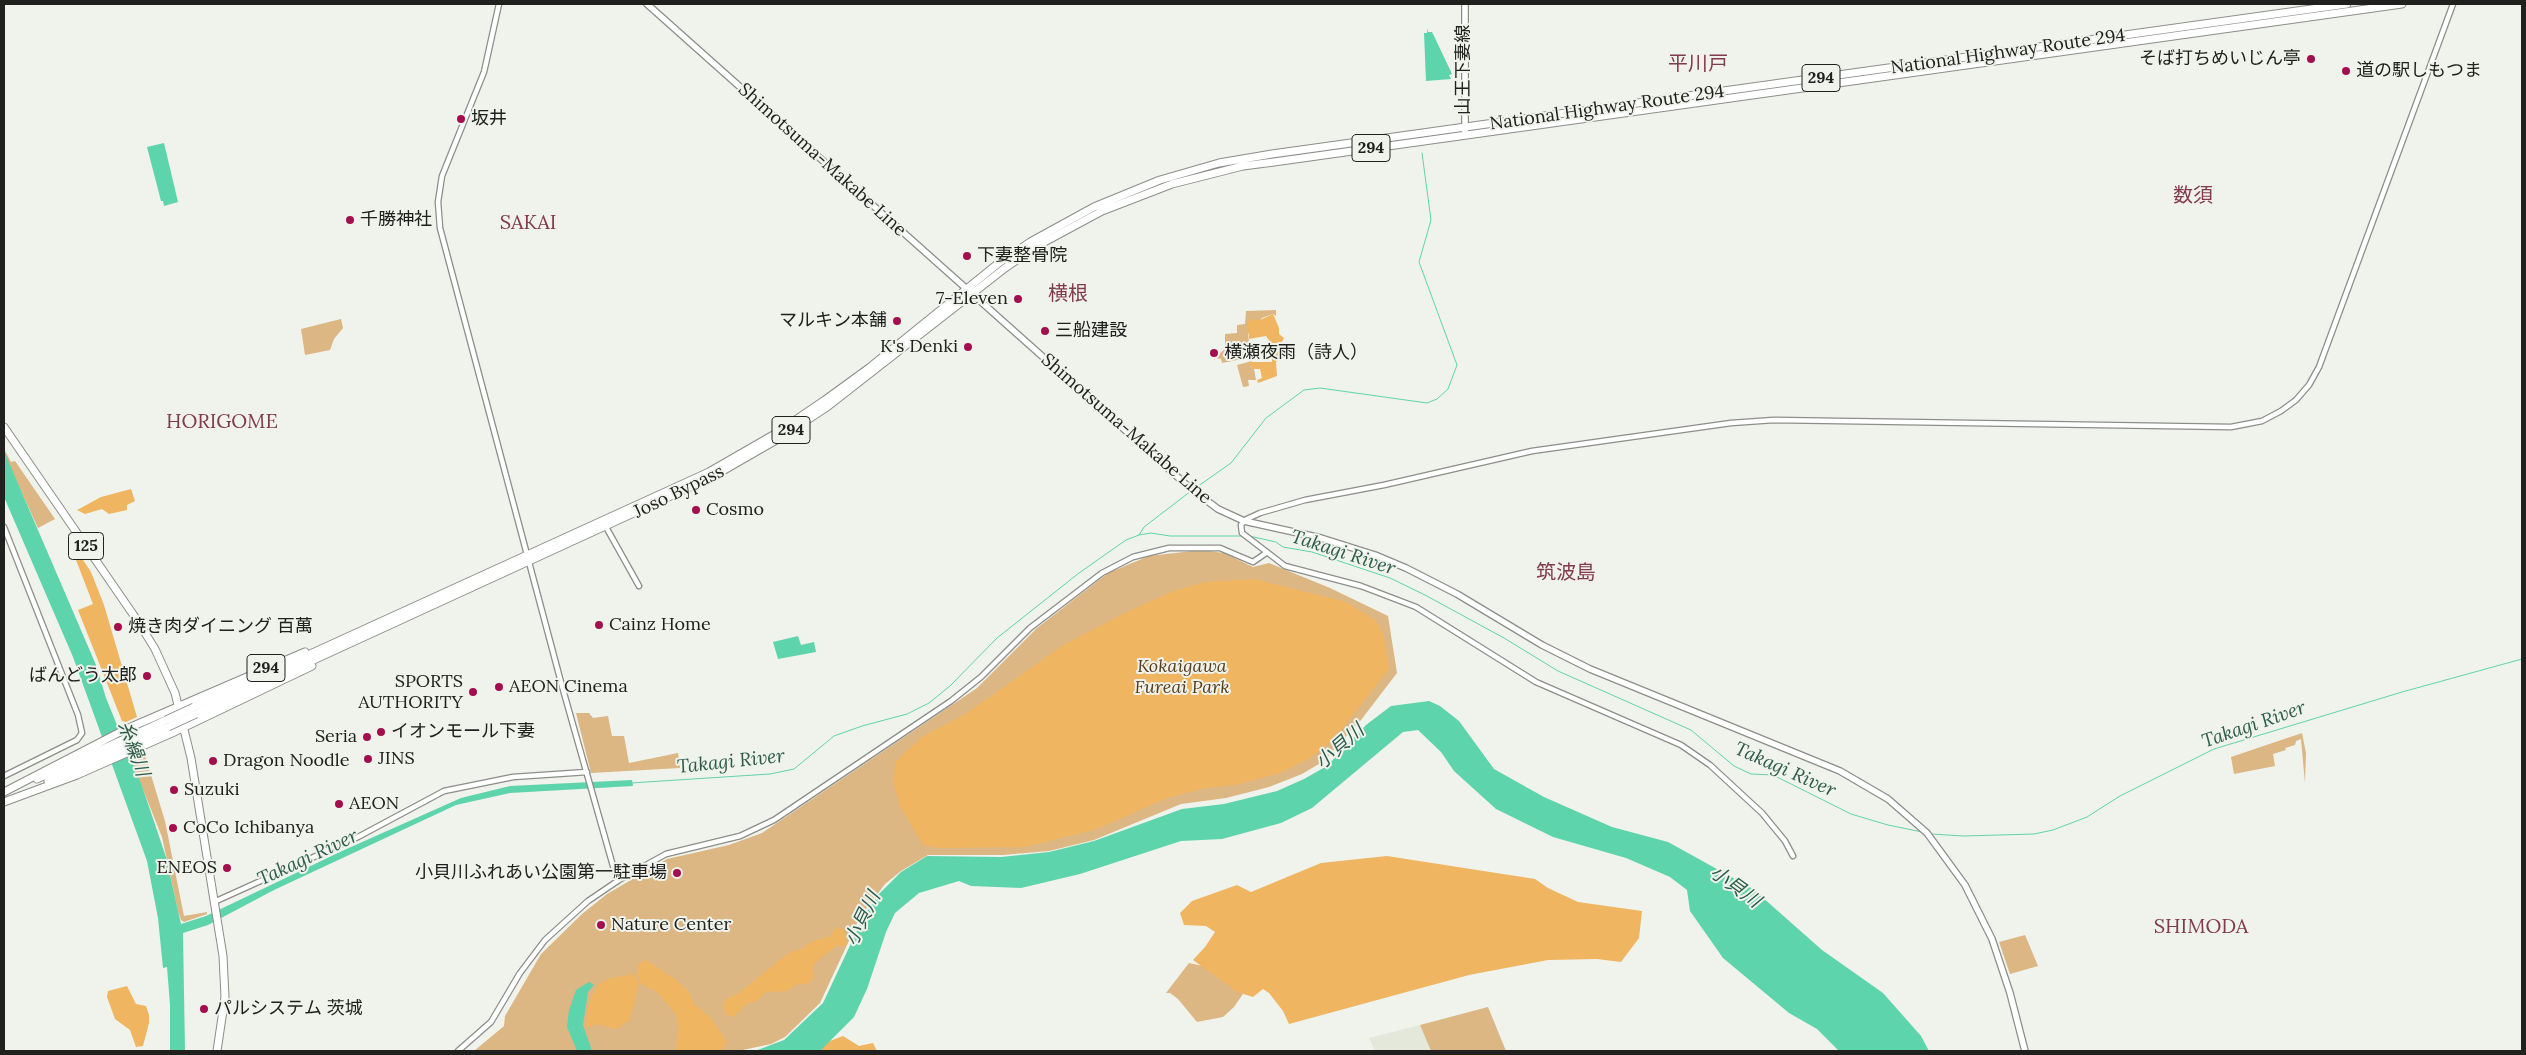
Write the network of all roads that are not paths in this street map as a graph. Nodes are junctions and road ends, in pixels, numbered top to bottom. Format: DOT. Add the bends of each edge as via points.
graph roads {
  1 [pos="500,4"];
  2 [pos="647,4"];
  3 [pos="1465,4"];
  4 [pos="2347,4"];
  5 [pos="2402,4"];
  6 [pos="2453,4"];
  7 [pos="1464,132"];
  8 [pos="966,288"];
  9 [pos="972,294"];
  10 [pos="912,332"];
  11 [pos="4,427"];
  12 [pos="1244,521"];
  13 [pos="4,527"];
  14 [pos="606,527"];
  15 [pos="1266,553"];
  16 [pos="529,558"];
  17 [pos="639,586"];
  18 [pos="356,638"];
  19 [pos="179,706"];
  20 [pos="184,728"];
  21 [pos="131,744"];
  22 [pos="102,753"];
  23 [pos="587,774"];
  24 [pos="4,776"];
  25 [pos="4,793"];
  26 [pos="4,802"];
  27 [pos="1793,856"];
  28 [pos="619,880"];
  29 [pos="215,905"];
  30 [pos="217,1051"];
  31 [pos="458,1051"];
  32 [pos="2025,1051"];
  1 -- 16 [label="street" via="480,86 445,167 438,210 442,238"];
  2 -- 8 [label="main road, Shimotsuma-Makabe Line"];
  3 -- 7 [label="main road, 山王下妻線"];
  4 -- 7 [label="highway, National Highway Route 294 / 294"];
  5 -- 7 [label="highway, National Highway Route 294 / 294"];
  6 -- 12 [label="street" via="2316,374 2292,403 2262,421 2232,427 1774,420 1731,423 1537,450 1305,500"];
  7 -- 8 [label="highway, National Highway Route 294 / 294" via="1242,159 1160,180 1069,220 1032,241"];
  7 -- 9 [label="highway, National Highway Route 294 / 294" via="1244,166 1172,184 1071,226"];
  8 -- 9 [label="main road, Shimotsuma-Makabe Line"];
  8 -- 10 [label="highway, National Highway Route 294 / 294"];
  9 -- 12 [label="main road, Shimotsuma-Makabe Line" via="1190,488 1218,509"];
  9 -- 14 [label="highway, Joso Bypass / 294" via="873,373 778,439 712,477"];
  10 -- 16 [label="highway, Joso Bypass / 294" via="862,374 775,434 677,488"];
  11 -- 19 [label="highway, 125" via="139,623 161,662"];
  12 -- 15 [label="street" via="1242,533"];
  12 -- 32 [label="main road, Shimotsuma-Makabe Line" via="1329,541 1406,568 1590,669 1850,776 1888,799 1914,821 1965,885 1982,917 2004,974"];
  13 -- 24 [label="street" via="78,715 82,733 77,740"];
  14 -- 16 [label="highway, Joso Bypass / 294"];
  14 -- 17 [label="street"];
  15 -- 27 [label="street" via="1292,569 1361,586 1416,607 1536,682 1681,745 1710,765 1762,813"];
  15 -- 28 [label="street" via="1253,562 1220,548 1178,548 1143,553 1118,563 1041,619 982,677 951,701 774,820 740,836 666,854"];
  16 -- 18 [label="highway, Joso Bypass / 294"];
  16 -- 18 [label="highway, Joso Bypass / 294" via="479,577"];
  16 -- 23 [label="street"];
  18 -- 19 [label="highway, 294" via="278,662"];
  18 -- 20 [label="highway, 294" via="280,684"];
  18 -- 21 [label="highway, 294, bridge" via="167,723"];
  19 -- 20 [label="highway, 125"];
  19 -- 22 [label="highway, 294" via="124,730"];
  20 -- 21 [label="highway, 294"];
  20 -- 29 [label="highway, 125"];
  21 -- 22 [label="highway, 294"];
  22 -- 25 [label="highway, 294"];
  22 -- 26 [label="highway, 294"];
  23 -- 28 [label="street" via="612,866"];
  23 -- 29 [label="street" via="513,777 444,791 394,819"];
  28 -- 31 [label="street" via="588,901 545,940 520,973 491,1022"];
  29 -- 30 [label="highway, 125" via="226,980"];
}
